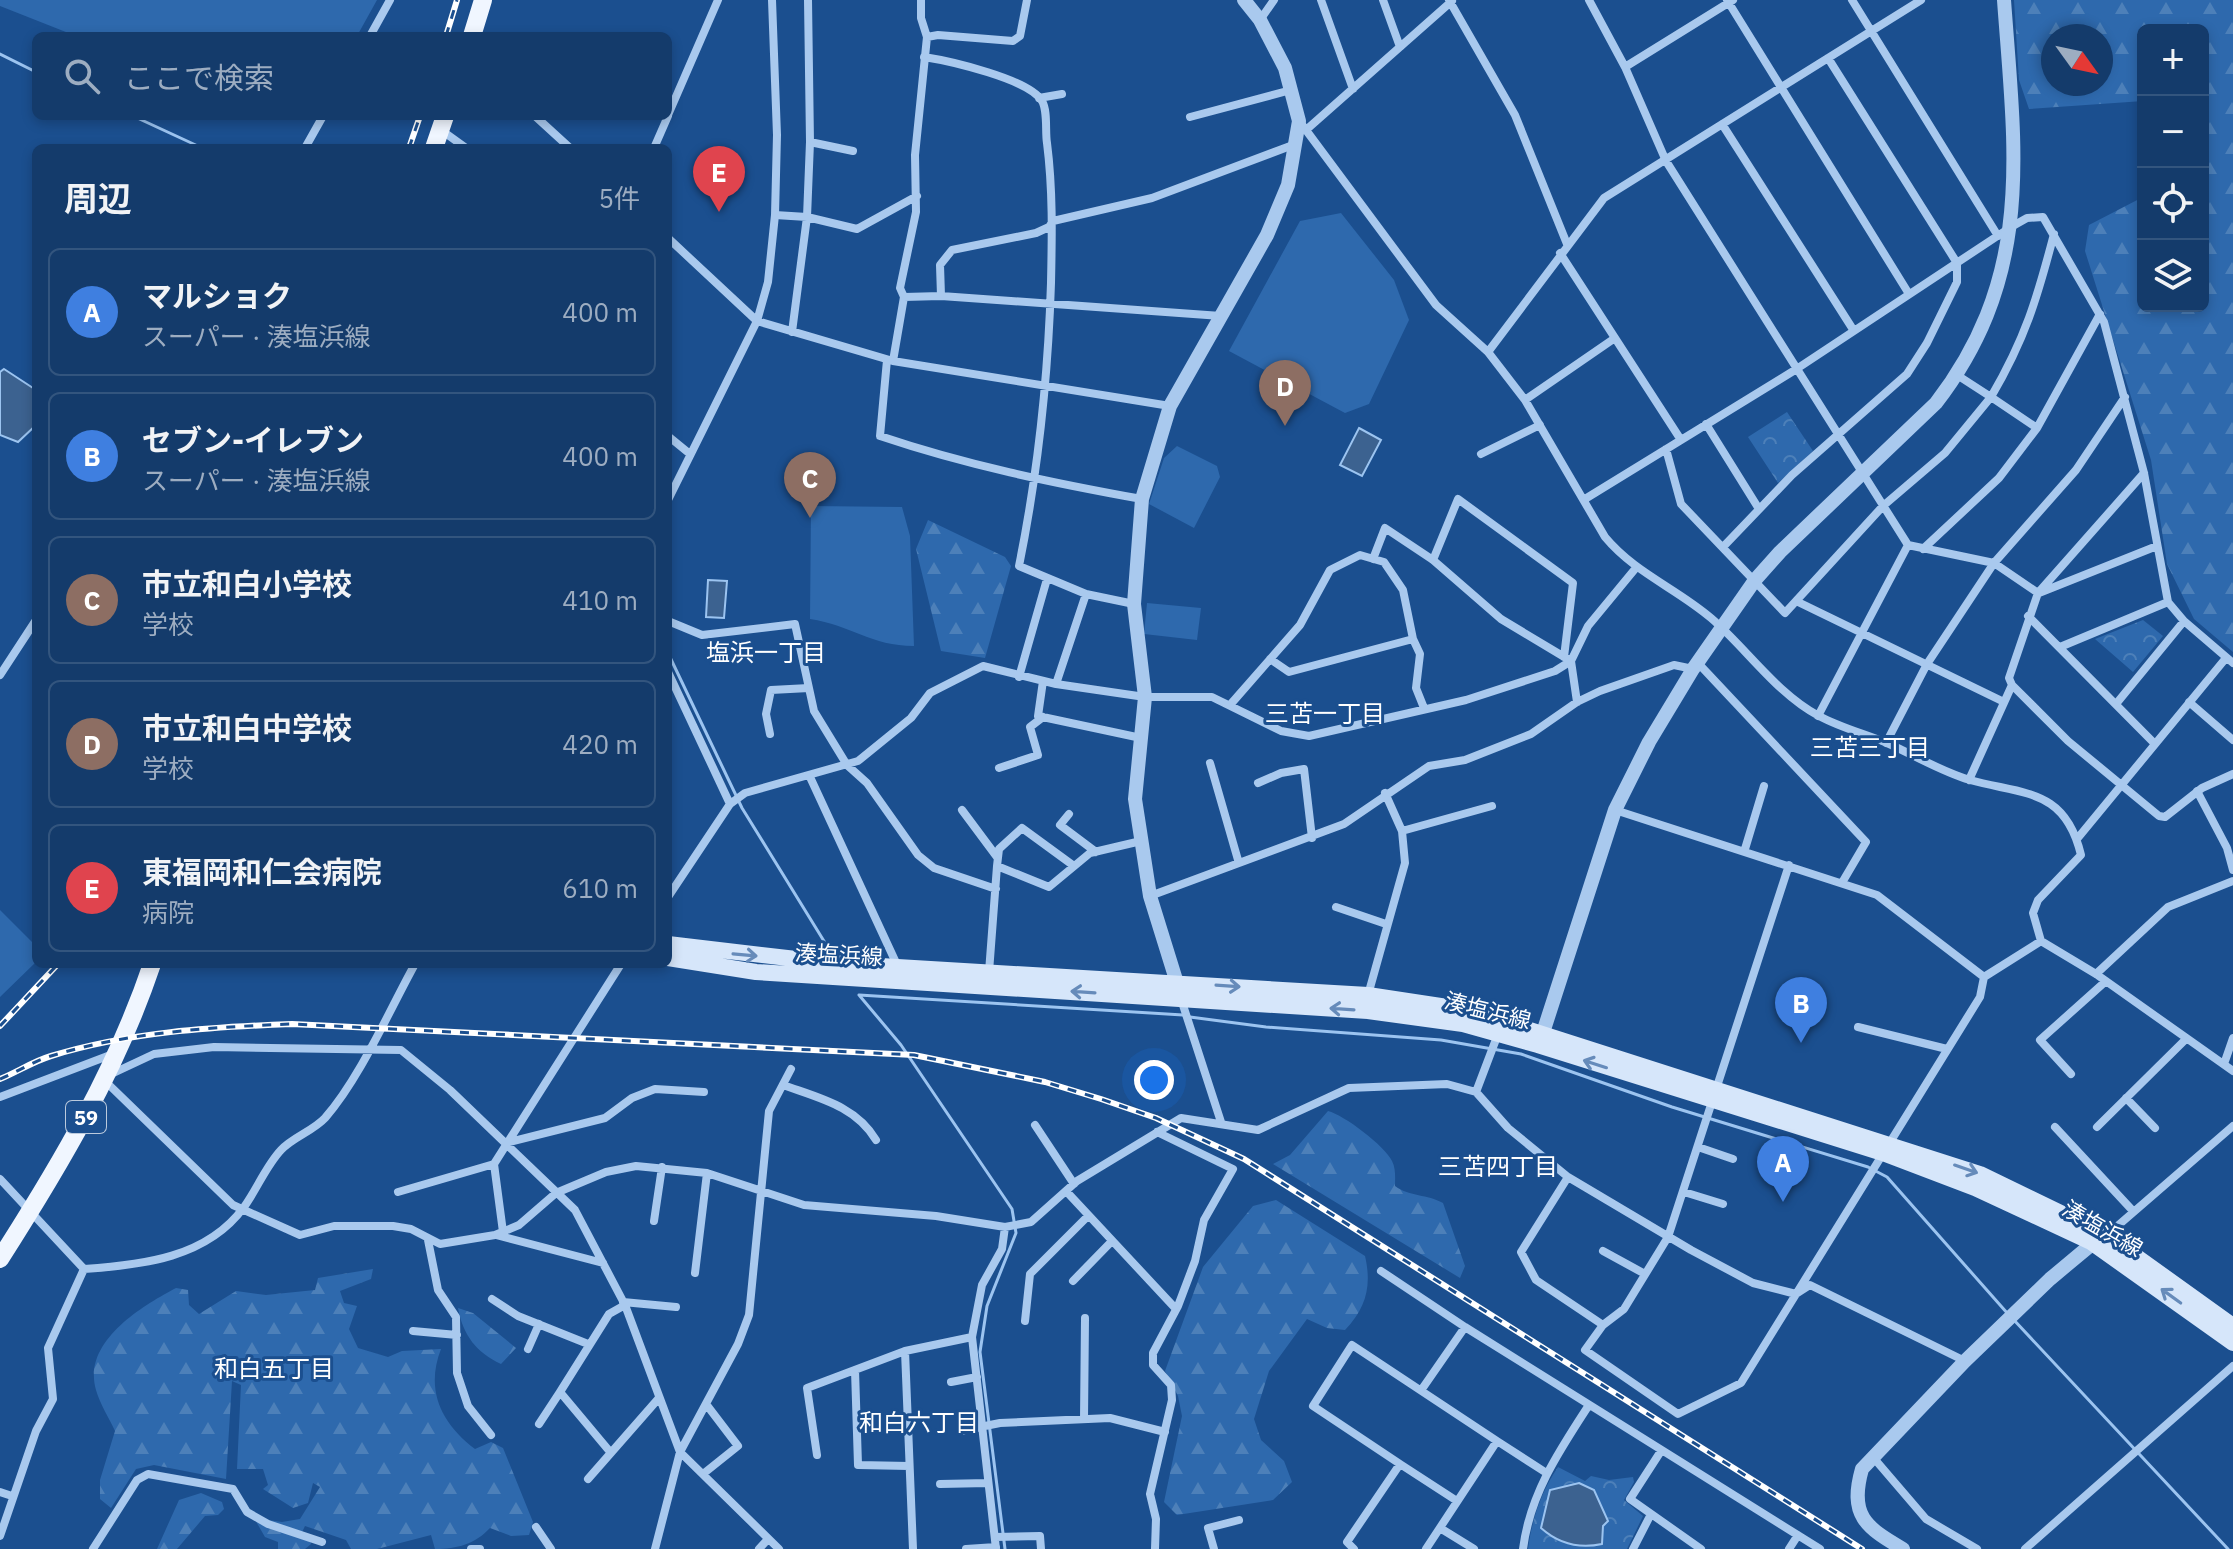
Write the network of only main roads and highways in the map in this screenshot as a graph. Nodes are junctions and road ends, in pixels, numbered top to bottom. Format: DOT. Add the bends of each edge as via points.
graph roads {
  1 [pos="483,0"];
  2 [pos="473,32"];
  3 [pos="443,123"];
  4 [pos="435,144"];
  5 [pos="672,945"];
  6 [pos="672,959"];
  7 [pos="150,968"];
  8 [pos="1179,991"];
  9 [pos="1540,1038"];
  10 [pos="2098,1239"];
  11 [pos="0,1259"];
  12 [pos="2233,1326"];
  13 [pos="2233,1343"];
  1 -- 2 [label="main road"];
  3 -- 4 [label="main road"];
  5 -- 8 [label="main road, 湊塩浜線, one-way" via="718,953"];
  8 -- 6 [label="main road, 湊塩浜線, one-way" via="756,972"];
  7 -- 11 [label="main road, 59" via="106,1079"];
  9 -- 8 [label="main road, 湊塩浜線, one-way" via="1399,1014"];
  8 -- 9 [label="main road, 湊塩浜線, one-way" via="1368,995 1467,1010"];
  9 -- 10 [label="main road, 湊塩浜線" via="1887,1148"];
  10 -- 12 [label="main road, 湊塩浜線"];
  13 -- 10 [label="main road, 湊塩浜線, one-way"];
}
